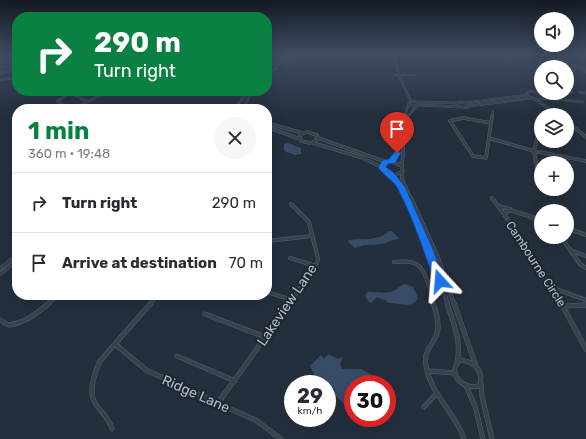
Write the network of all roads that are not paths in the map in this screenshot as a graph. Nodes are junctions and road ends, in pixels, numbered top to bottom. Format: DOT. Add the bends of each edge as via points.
graph roads {
  1 [pos="398,75"];
  2 [pos="415,75"];
  3 [pos="394,76"];
  4 [pos="12,78"];
  5 [pos="0,80"];
  6 [pos="534,92"];
  7 [pos="579,92"];
  8 [pos="586,93"];
  9 [pos="526,95"];
  10 [pos="66,96"];
  11 [pos="76,96"];
  12 [pos="99,96"];
  13 [pos="531,98"];
  14 [pos="534,99"];
  15 [pos="536,100"];
  16 [pos="543,100"];
  17 [pos="556,100"];
  18 [pos="411,101"];
  19 [pos="88,102"];
  20 [pos="583,102"];
  21 [pos="456,103"];
  22 [pos="466,103"];
  23 [pos="61,104"];
  24 [pos="84,104"];
  25 [pos="409,104"];
  26 [pos="417,105"];
  27 [pos="544,105"];
  28 [pos="469,106"];
  29 [pos="459,107"];
  30 [pos="548,108"];
  31 [pos="492,112"];
  32 [pos="491,123"];
  33 [pos="272,125"];
  34 [pos="574,128"];
  35 [pos="272,129"];
  36 [pos="302,133"];
  37 [pos="586,137"];
  38 [pos="318,138"];
  39 [pos="489,138"];
  40 [pos="300,139"];
  41 [pos="313,143"];
  42 [pos="535,148"];
  43 [pos="534,151"];
  44 [pos="535,156"];
  45 [pos="392,161"];
  46 [pos="586,161"];
  47 [pos="386,162"];
  48 [pos="402,166"];
  49 [pos="382,167"];
  50 [pos="402,172"];
  51 [pos="392,175"];
  52 [pos="492,198"];
  53 [pos="291,204"];
  54 [pos="498,206"];
  55 [pos="510,210"];
  56 [pos="504,214"];
  57 [pos="534,218"];
  58 [pos="574,231"];
  59 [pos="586,235"];
  60 [pos="312,236"];
  61 [pos="272,240"];
  62 [pos="566,244"];
  63 [pos="572,251"];
  64 [pos="586,256"];
  65 [pos="290,258"];
  66 [pos="12,259"];
  67 [pos="394,262"];
  68 [pos="12,264"];
  69 [pos="316,266"];
  70 [pos="0,268"];
  71 [pos="586,268"];
  72 [pos="0,274"];
  73 [pos="553,288"];
  74 [pos="272,294"];
  75 [pos="52,300"];
  76 [pos="154,300"];
  77 [pos="292,300"];
  78 [pos="586,300"];
  79 [pos="586,305"];
  80 [pos="563,306"];
  81 [pos="204,314"];
  82 [pos="0,320"];
  83 [pos="265,337"];
  84 [pos="115,344"];
  85 [pos="586,349"];
  86 [pos="177,356"];
  87 [pos="457,362"];
  88 [pos="476,366"];
  89 [pos="428,371"];
  90 [pos="454,373"];
  91 [pos="234,381"];
  92 [pos="481,383"];
  93 [pos="466,386"];
  94 [pos="436,394"];
  95 [pos="218,403"];
  96 [pos="424,407"];
  97 [pos="112,429"];
  98 [pos="280,439"];
  99 [pos="464,439"];
  100 [pos="483,439"];
  101 [pos="492,439"];
  1 -- 2 [label="street"];
  1 -- 3 [label="street"];
  1 -- 18 [label="street"];
  4 -- 5 [label="street"];
  6 -- 9 [label="street" via="526,92"];
  7 -- 8 [label="street"];
  9 -- 13 [label="street"];
  9 -- 22 [label="street"];
  10 -- 23 [label="street" via="57,102"];
  11 -- 19 [label="street"];
  12 -- 19 [label="street"];
  13 -- 14 [label="street"];
  13 -- 28 [label="street"];
  15 -- 27 [label="street"];
  16 -- 27 [label="street"];
  17 -- 20 [label="street"];
  18 -- 25 [label="street"];
  18 -- 26 [label="street"];
  19 -- 24 [label="street"];
  21 -- 22 [label="street"];
  21 -- 26 [label="street"];
  21 -- 29 [label="street"];
  22 -- 28 [label="street"];
  25 -- 26 [label="street"];
  25 -- 45 [label="street" via="401,126 397,153"];
  26 -- 29 [label="street"];
  26 -- 48 [label="street" via="410,112 405,129"];
  27 -- 30 [label="street"];
  28 -- 29 [label="street"];
  31 -- 32 [label="street"];
  32 -- 39 [label="street"];
  32 -- 39 [label="street" via="468,118 450,120 476,158 486,158"];
  33 -- 36 [label="street"];
  34 -- 37 [label="street"];
  35 -- 40 [label="street"];
  36 -- 38 [label="street" via="313,132"];
  36 -- 40 [label="street"];
  38 -- 41 [label="street"];
  38 -- 47 [label="street"];
  39 -- 43 [label="street"];
  40 -- 41 [label="street"];
  41 -- 49 [label="street" via="360,157"];
  42 -- 43 [label="street"];
  43 -- 44 [label="street"];
  43 -- 46 [label="street"];
  45 -- 47 [label="street"];
  45 -- 48 [label="street"];
  47 -- 49 [label="street"];
  48 -- 50 [label="street"];
  49 -- 51 [label="street" via="385,172"];
  50 -- 51 [label="street"];
  50 -- 88 [label="street" via="402,179 437,255"];
  51 -- 87 [label="street" via="407,199 435,267 459,343"];
  52 -- 54 [label="street"];
  53 -- 60 [label="street, Lakeview Lane" via="308,219"];
  54 -- 55 [label="street"];
  54 -- 56 [label="street"];
  55 -- 56 [label="street, Cambourne Circle"];
  55 -- 57 [label="street, Cambourne Circle"];
  56 -- 73 [label="street, Cambourne Circle"];
  58 -- 59 [label="street"];
  60 -- 61 [label="street"];
  60 -- 69 [label="street, Lakeview Lane" via="318,259"];
  62 -- 63 [label="street"];
  63 -- 64 [label="street"];
  63 -- 71 [label="street" via="580,264"];
  65 -- 69 [label="street"];
  66 -- 70 [label="street"];
  67 -- 89 [label="street" via="409,262 418,266 429,291 438,329 425,354"];
  68 -- 72 [label="street"];
  69 -- 77 [label="street, Lakeview Lane"];
  73 -- 78 [label="street"];
  73 -- 80 [label="street, Cambourne Circle"];
  74 -- 77 [label="street"];
  75 -- 82 [label="street" via="23,323 8,325"];
  76 -- 84 [label="street"];
  77 -- 83 [label="street, Lakeview Lane"];
  79 -- 80 [label="street"];
  80 -- 85 [label="street, Cambourne Circle"];
  81 -- 83 [label="street"];
  83 -- 91 [label="street, Lakeview Lane"];
  84 -- 95 [label="street, Ridge Lane" via="146,370"];
  84 -- 97 [label="street" via="97,367 93,398 108,416"];
  86 -- 91 [label="street"];
  87 -- 88 [label="street" via="463,360"];
  87 -- 90 [label="street"];
  88 -- 92 [label="street" via="481,374"];
  89 -- 90 [label="street"];
  89 -- 94 [label="street"];
  90 -- 93 [label="street"];
  91 -- 95 [label="street, Lakeview Lane"];
  92 -- 93 [label="street" via="475,388"];
  92 -- 101 [label="street"];
  93 -- 100 [label="street" via="475,406"];
  94 -- 96 [label="street"];
  94 -- 99 [label="street" via="457,420"];
  95 -- 98 [label="street, Ridge Lane" via="257,421"];
}
